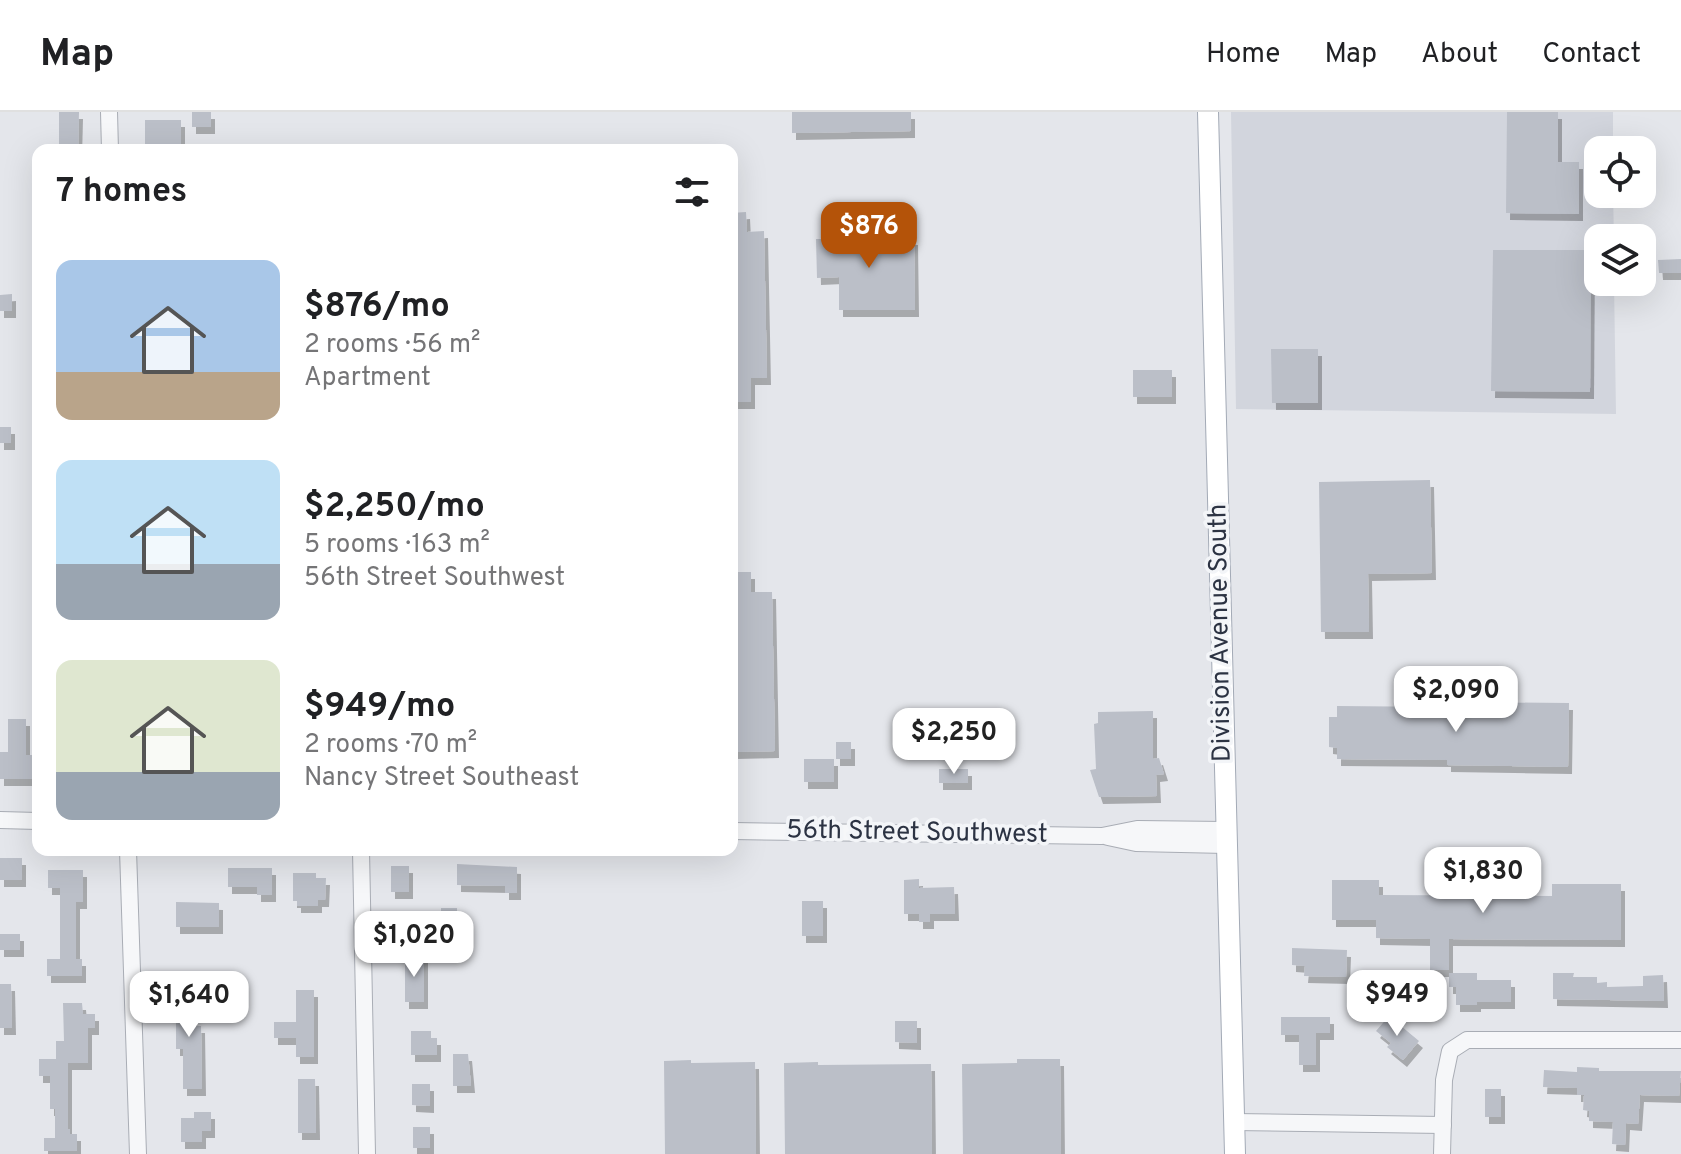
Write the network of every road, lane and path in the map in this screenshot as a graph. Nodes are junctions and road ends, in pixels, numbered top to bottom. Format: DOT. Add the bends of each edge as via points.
graph roads {
  1 [pos="109,112"];
  2 [pos="1208,112"];
  3 [pos="110,144"];
  4 [pos="0,820"];
  5 [pos="32,821"];
  6 [pos="738,831"];
  7 [pos="1226,837"];
  8 [pos="128,856"];
  9 [pos="361,856"];
  10 [pos="1681,1040"];
  11 [pos="1234,1122"];
  12 [pos="1443,1125"];
  13 [pos="138,1154"];
  14 [pos="367,1154"];
  15 [pos="1235,1154"];
  16 [pos="1442,1154"];
  1 -- 3 [label="street"];
  2 -- 7 [label="main road, Division Avenue South"];
  4 -- 5 [label="street"];
  6 -- 7 [label="street, 56th Street Southwest" via="1102,836 1137,829"];
  7 -- 11 [label="main road, Division Avenue South"];
  8 -- 13 [label="street"];
  9 -- 14 [label="street"];
  10 -- 12 [label="street" via="1467,1040 1450,1051"];
  11 -- 12 [label="street"];
  11 -- 15 [label="main road, Division Avenue South"];
  12 -- 16 [label="street"];
}
